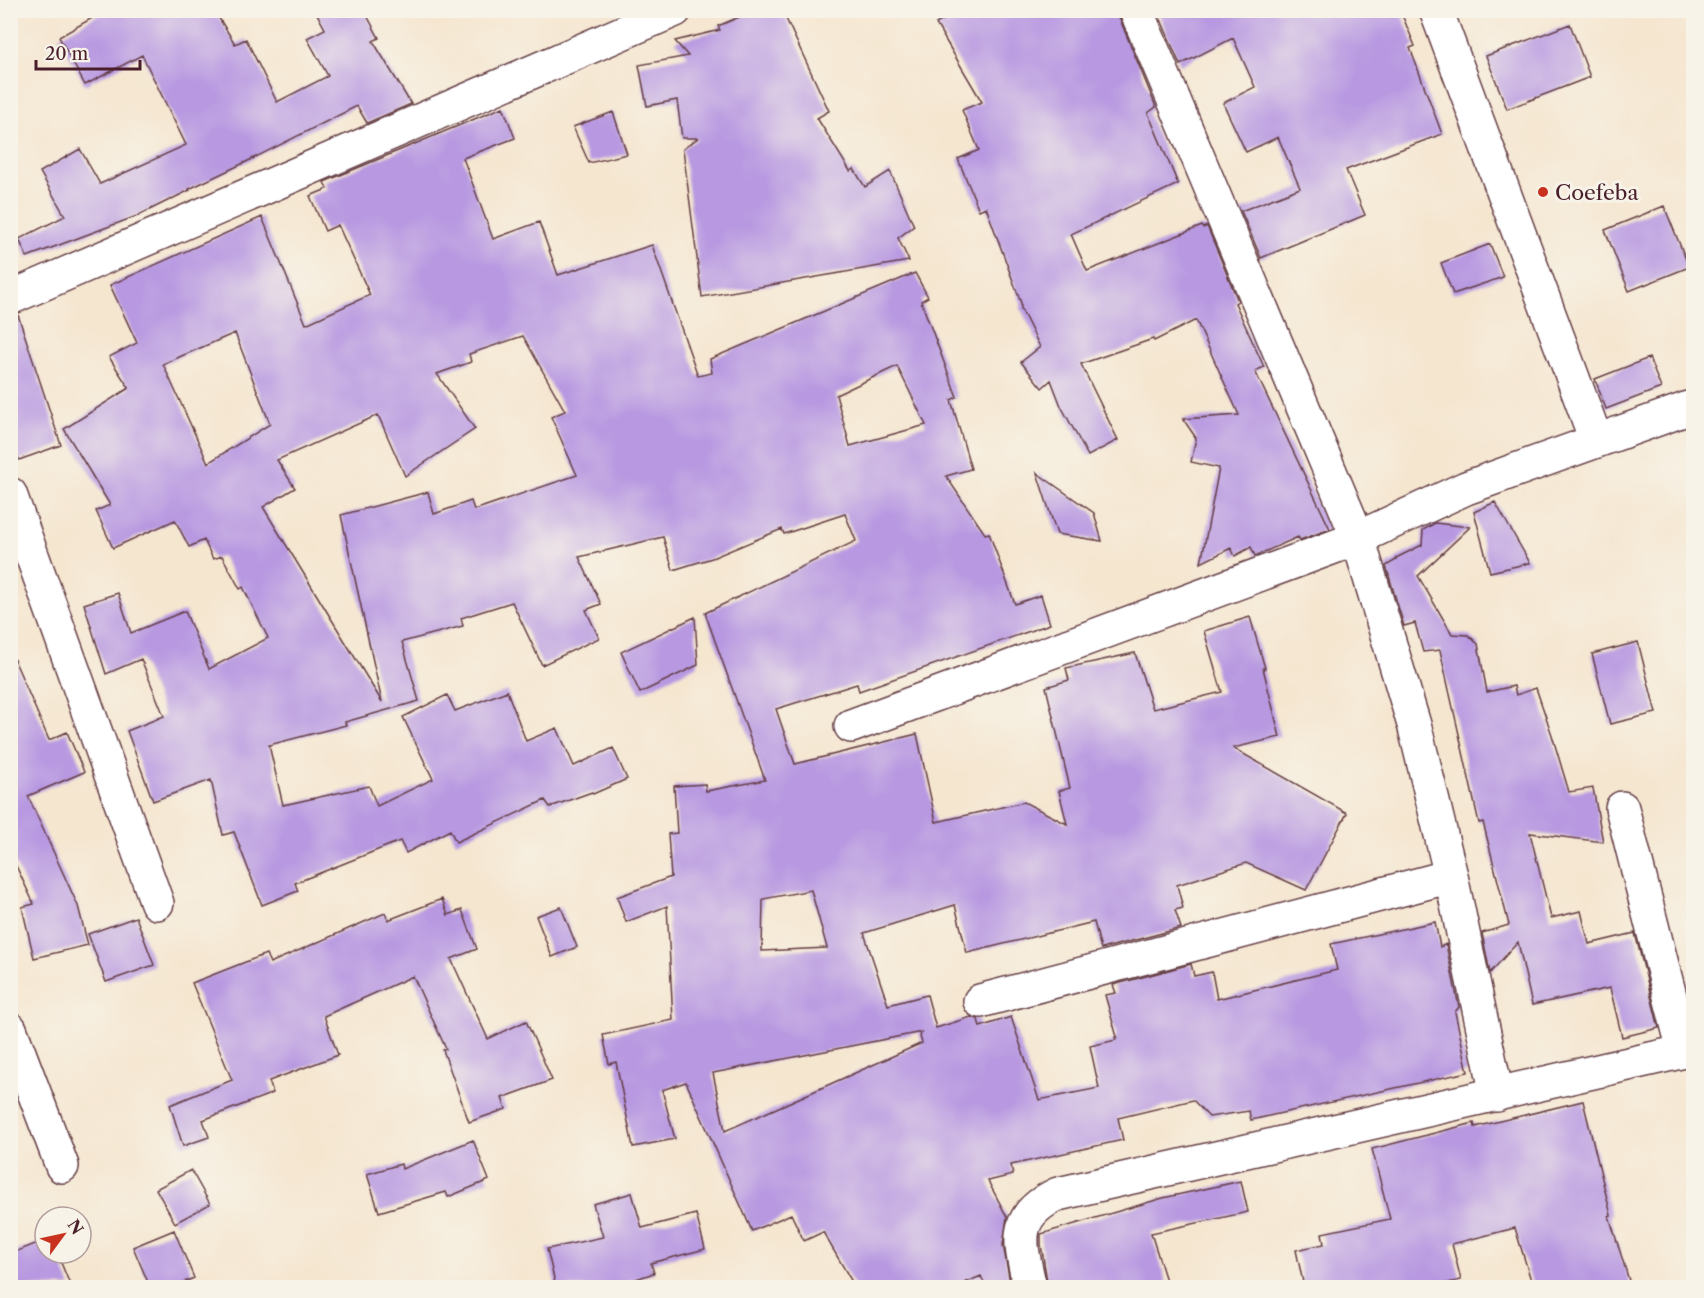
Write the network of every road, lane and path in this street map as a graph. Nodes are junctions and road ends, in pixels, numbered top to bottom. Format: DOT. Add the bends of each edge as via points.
graph roads {
  1 [pos="675,10"];
  2 [pos="1136,10"];
  3 [pos="1436,10"];
  4 [pos="10,298"];
  5 [pos="1694,406"];
  6 [pos="1596,440"];
  7 [pos="10,494"];
  8 [pos="1358,538"];
  9 [pos="850,726"];
  10 [pos="1622,808"];
  11 [pos="1451,876"];
  12 [pos="157,903"];
  13 [pos="980,1001"];
  14 [pos="10,1029"];
  15 [pos="1689,1050"];
  16 [pos="1497,1095"];
  17 [pos="62,1166"];
  18 [pos="1030,1287"];
  1 -- 4 [label="street"];
  2 -- 8 [label="street"];
  3 -- 6 [label="street"];
  5 -- 6 [label="street"];
  6 -- 8 [label="street" via="1466,488"];
  7 -- 12 [label="street"];
  8 -- 9 [label="street"];
  8 -- 11 [label="street" via="1415,728"];
  10 -- 15 [label="street"];
  11 -- 13 [label="street"];
  11 -- 16 [label="street"];
  14 -- 17 [label="street"];
  15 -- 16 [label="street"];
  16 -- 18 [label="street" via="1058,1194 1032,1211 1024,1224 1020,1243"];
}
